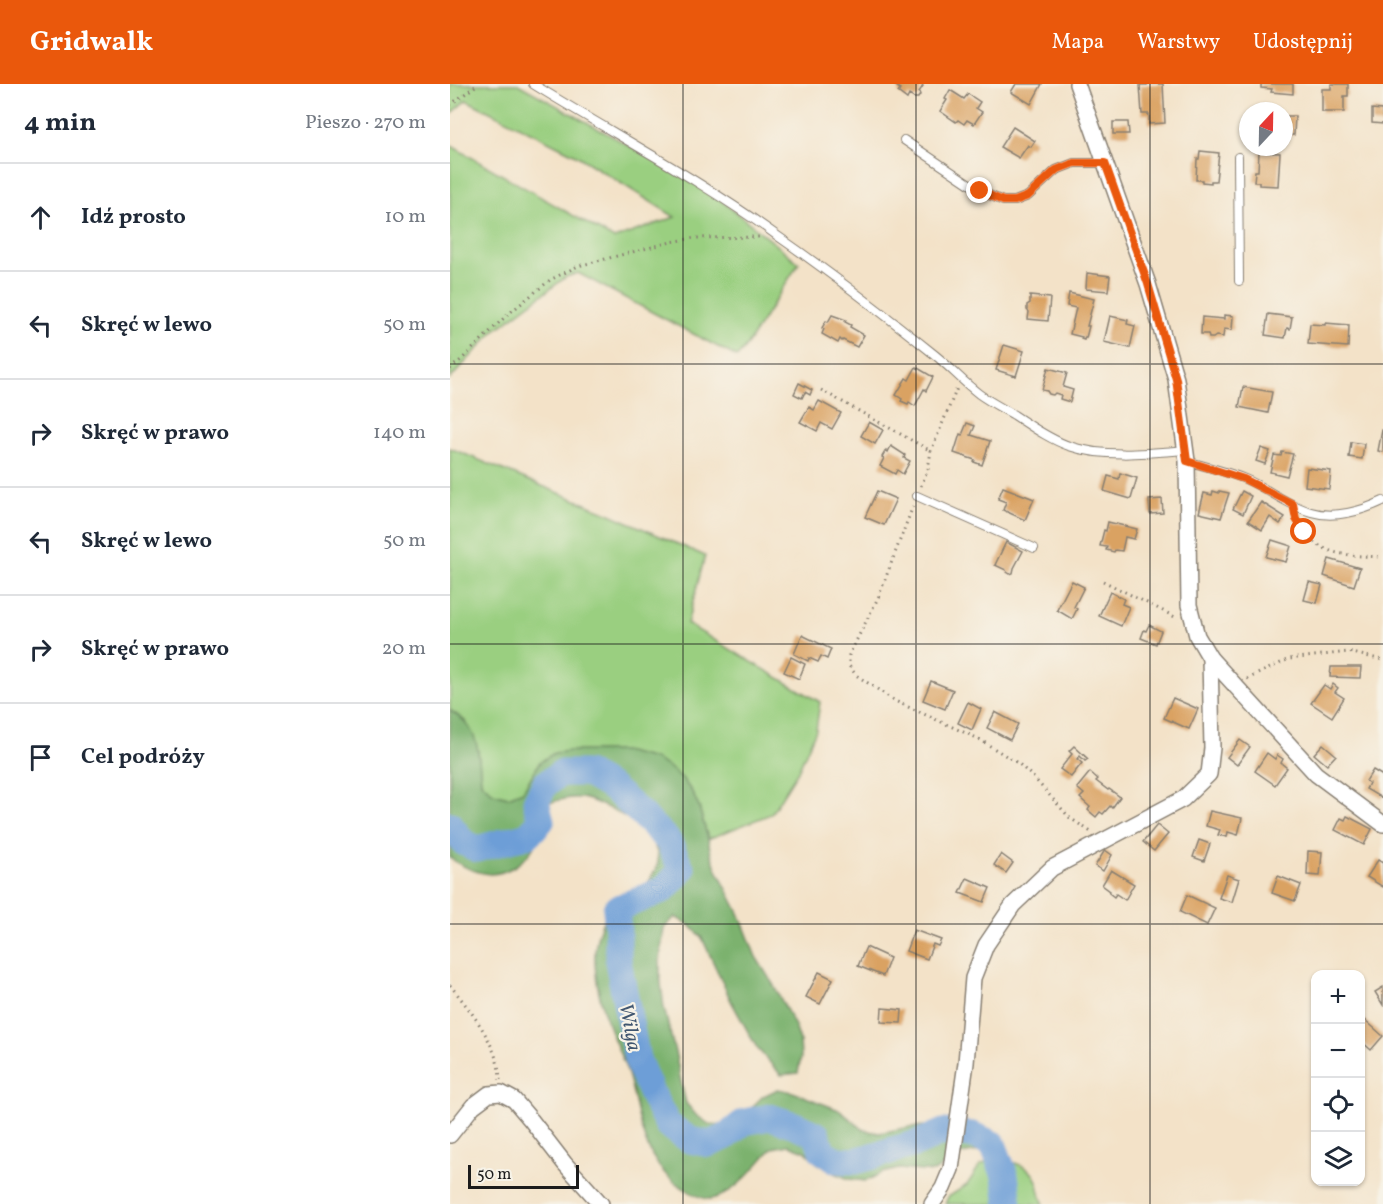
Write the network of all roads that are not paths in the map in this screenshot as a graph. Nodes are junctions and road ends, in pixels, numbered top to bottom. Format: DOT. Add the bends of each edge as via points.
graph roads {
  1 [pos="533,84"];
  2 [pos="1077,84"];
  3 [pos="904,140"];
  4 [pos="1238,157"];
  5 [pos="1105,163"];
  6 [pos="1239,281"];
  7 [pos="1187,456"];
  8 [pos="917,496"];
  9 [pos="1383,501"];
  10 [pos="1034,548"];
  11 [pos="1210,658"];
  12 [pos="1383,824"];
  13 [pos="450,1135"];
  14 [pos="601,1204"];
  15 [pos="932,1204"];
  1 -- 7 [label="lane" via="667,163 780,237 981,395 1050,437 1089,450"];
  2 -- 5 [label="street"];
  3 -- 5 [label="lane" via="980,191 1003,201 1028,196 1056,170 1074,163"];
  4 -- 6 [label="lane"];
  5 -- 7 [label="street" via="1148,284 1176,379"];
  7 -- 9 [label="lane" via="1312,512 1331,515"];
  7 -- 11 [label="street" via="1189,605 1197,636"];
  8 -- 10 [label="lane"];
  11 -- 12 [label="street" via="1316,774"];
  11 -- 15 [label="street" via="1209,774 1183,799 1052,868 1013,905 986,945 973,978 951,1169"];
  13 -- 14 [label="street" via="473,1106 489,1094 501,1093 514,1100"];
}
